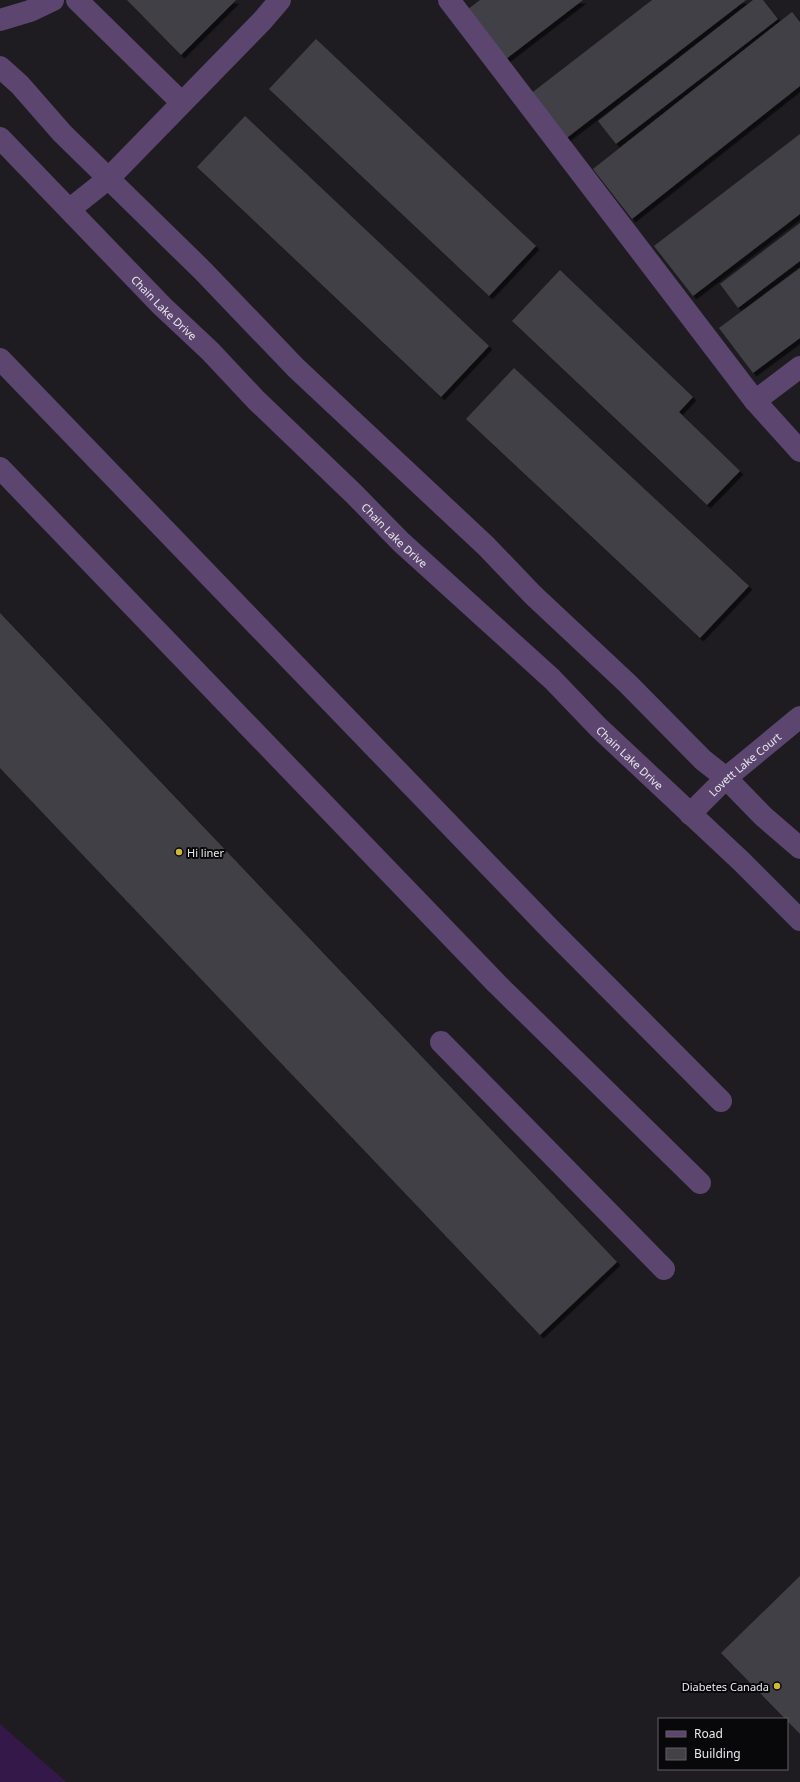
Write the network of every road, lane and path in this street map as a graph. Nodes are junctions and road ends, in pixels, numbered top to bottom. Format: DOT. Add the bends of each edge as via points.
graph roads {
  1 [pos="53,0"];
  2 [pos="77,0"];
  3 [pos="280,0"];
  4 [pos="449,0"];
  5 [pos="0,20"];
  6 [pos="0,67"];
  7 [pos="181,102"];
  8 [pos="0,138"];
  9 [pos="110,178"];
  10 [pos="70,209"];
  11 [pos="0,359"];
  12 [pos="800,367"];
  13 [pos="755,401"];
  14 [pos="800,451"];
  15 [pos="0,468"];
  16 [pos="800,717"];
  17 [pos="726,778"];
  18 [pos="690,814"];
  19 [pos="800,848"];
  20 [pos="800,920"];
  21 [pos="441,1042"];
  22 [pos="721,1101"];
  23 [pos="700,1184"];
  24 [pos="664,1269"];
  1 -- 5 [label="street" via="30,11"];
  2 -- 7 [label="street"];
  3 -- 7 [label="street"];
  4 -- 13 [label="street"];
  6 -- 9 [label="street" via="62,133"];
  7 -- 9 [label="street"];
  8 -- 10 [label="street, Chain Lake Drive"];
  9 -- 10 [label="street"];
  9 -- 17 [label="street" via="296,368 486,546 703,760"];
  10 -- 18 [label="street, Chain Lake Drive" via="162,306 401,542 552,679 598,728"];
  11 -- 22 [label="street" via="551,930"];
  12 -- 13 [label="street"];
  13 -- 14 [label="street"];
  15 -- 23 [label="street" via="497,984"];
  16 -- 17 [label="street, Lovett Lake Court"];
  17 -- 18 [label="street, Lovett Lake Court"];
  17 -- 19 [label="street" via="763,816"];
  18 -- 20 [label="street, Chain Lake Drive"];
  21 -- 24 [label="street"];
}
